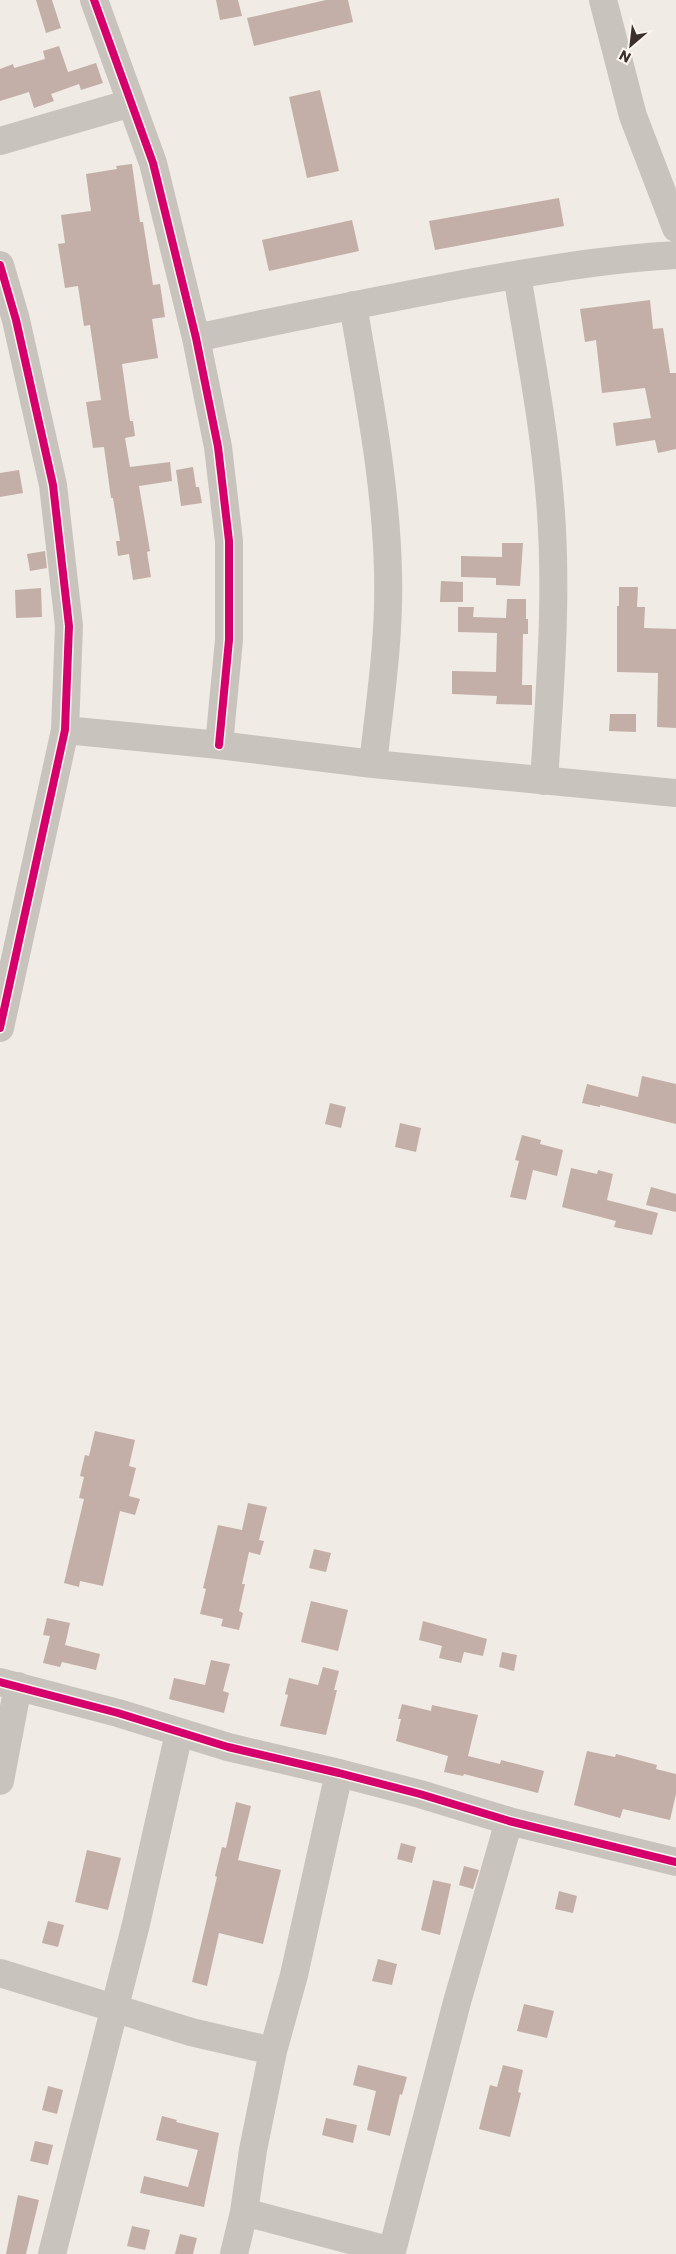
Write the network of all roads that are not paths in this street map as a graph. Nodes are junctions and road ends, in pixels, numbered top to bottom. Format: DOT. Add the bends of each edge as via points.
graph roads {
  1 [pos="94,0"];
  2 [pos="603,0"];
  3 [pos="131,103"];
  4 [pos="0,141"];
  5 [pos="676,228"];
  6 [pos="676,255"];
  7 [pos="0,265"];
  8 [pos="517,274"];
  9 [pos="353,305"];
  10 [pos="196,338"];
  11 [pos="65,730"];
  12 [pos="218,745"];
  13 [pos="374,764"];
  14 [pos="544,781"];
  15 [pos="676,793"];
  16 [pos="0,1028"];
  17 [pos="9,1684"];
  18 [pos="179,1733"];
  19 [pos="339,1773"];
  20 [pos="0,1781"];
  21 [pos="509,1820"];
  22 [pos="676,1862"];
  23 [pos="0,1973"];
  24 [pos="113,2008"];
  25 [pos="273,2051"];
  26 [pos="244,2212"];
  27 [pos="398,2253"];
  28 [pos="52,2254"];
  29 [pos="234,2254"];
  1 -- 3 [label="street"];
  2 -- 5 [label="street" via="633,116"];
  3 -- 4 [label="street"];
  3 -- 10 [label="street" via="153,163"];
  6 -- 8 [label="street" via="623,258"];
  7 -- 11 [label="street" via="16,320 53,485 69,626"];
  8 -- 9 [label="street"];
  8 -- 14 [label="street" via="550,500 554,582"];
  9 -- 10 [label="street"];
  9 -- 13 [label="street" via="382,485 388,572 386,655"];
  10 -- 12 [label="street" via="218,447 229,541 229,640"];
  11 -- 12 [label="street"];
  11 -- 16 [label="street"];
  12 -- 13 [label="street"];
  13 -- 14 [label="street"];
  14 -- 15 [label="street"];
  17 -- 18 [label="street"];
  17 -- 20 [label="street"];
  18 -- 19 [label="street"];
  18 -- 24 [label="street" via="136,1924"];
  19 -- 21 [label="street"];
  19 -- 25 [label="street" via="294,1975"];
  21 -- 22 [label="street"];
  21 -- 27 [label="street" via="457,2002"];
  23 -- 24 [label="street"];
  24 -- 25 [label="street" via="191,2032"];
  24 -- 28 [label="street"];
  25 -- 26 [label="street"];
  26 -- 27 [label="street"];
  26 -- 29 [label="street"];
}
